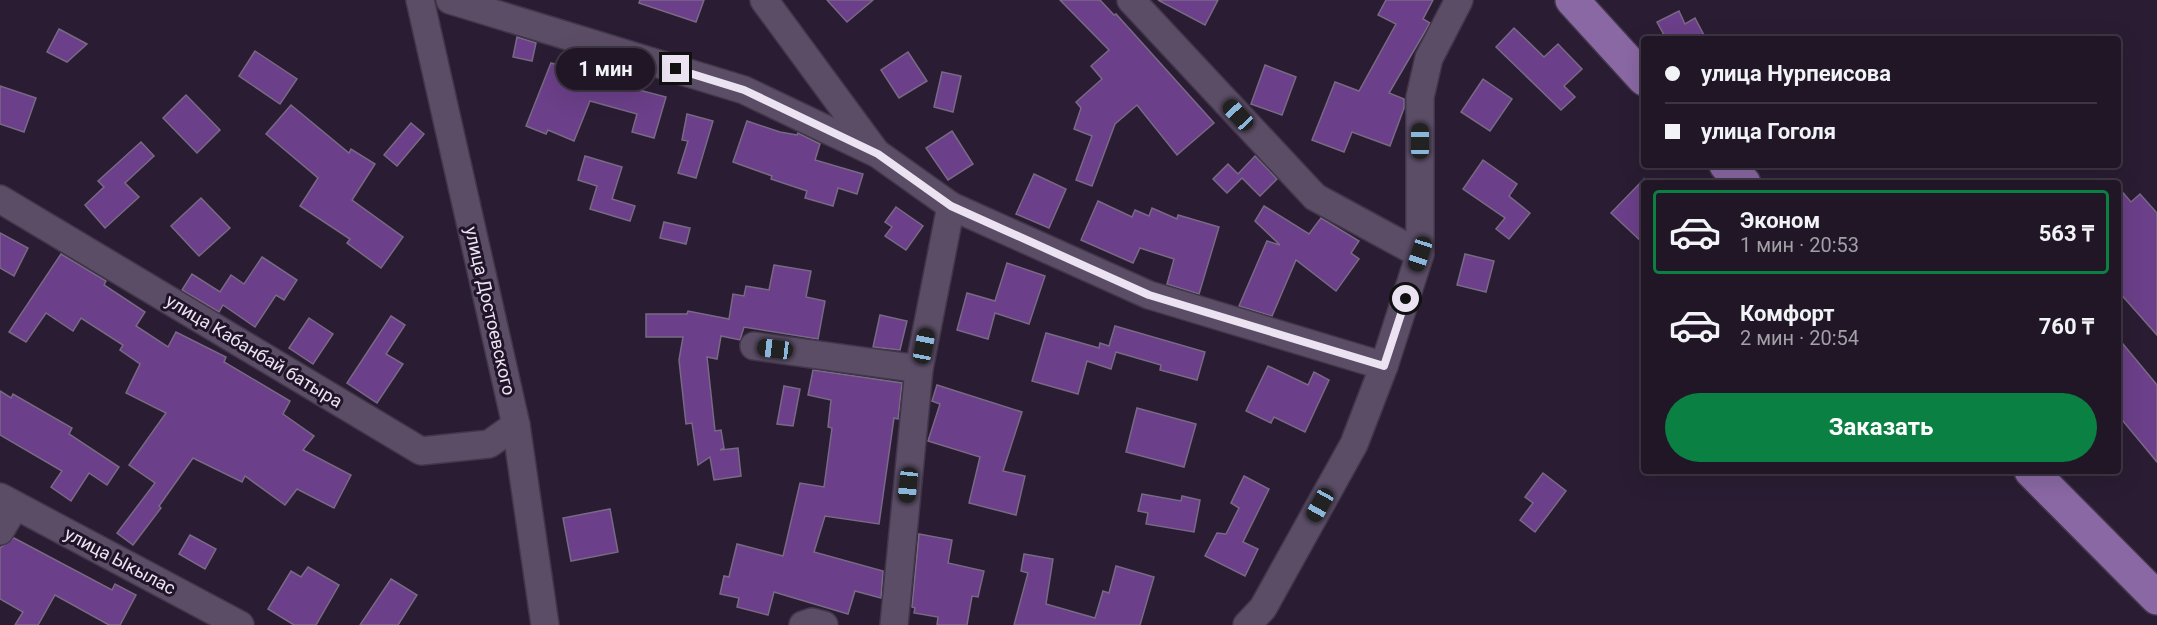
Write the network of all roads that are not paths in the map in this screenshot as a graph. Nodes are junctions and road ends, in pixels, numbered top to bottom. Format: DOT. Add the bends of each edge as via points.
graph roads {
  1 [pos="420,0"];
  2 [pos="450,0"];
  3 [pos="764,0"];
  4 [pos="1131,0"];
  5 [pos="1459,0"];
  6 [pos="1572,0"];
  7 [pos="1641,76"];
  8 [pos="878,154"];
  9 [pos="1729,168"];
  10 [pos="1741,180"];
  11 [pos="0,199"];
  12 [pos="951,206"];
  13 [pos="1420,254"];
  14 [pos="754,346"];
  15 [pos="1384,366"];
  16 [pos="919,369"];
  17 [pos="516,425"];
  18 [pos="2034,474"];
  19 [pos="8,502"];
  20 [pos="0,531"];
  21 [pos="2157,598"];
  22 [pos="240,625"];
  23 [pos="545,625"];
  24 [pos="803,625"];
  25 [pos="824,625"];
  26 [pos="894,625"];
  27 [pos="1247,625"];
  1 -- 17 [label="street, улица Достоевского"];
  2 -- 8 [label="street" via="744,90"];
  3 -- 8 [label="street"];
  4 -- 13 [label="street" via="1315,197"];
  5 -- 13 [label="street" via="1429,58 1420,97"];
  6 -- 7 [label="main road"];
  8 -- 12 [label="street"];
  9 -- 10 [label="main road"];
  11 -- 17 [label="street, улица Кабанбай батыра" via="421,451 489,444"];
  12 -- 15 [label="street" via="1149,295"];
  12 -- 16 [label="street"];
  13 -- 15 [label="street"];
  14 -- 16 [label="street"];
  15 -- 27 [label="street" via="1354,444 1263,608"];
  16 -- 26 [label="street"];
  17 -- 23 [label="street, улица Достоевского"];
  18 -- 21 [label="main road"];
  19 -- 20 [label="street"];
  19 -- 22 [label="street, улица Ыкылас"];
  24 -- 25 [label="street"];
}
